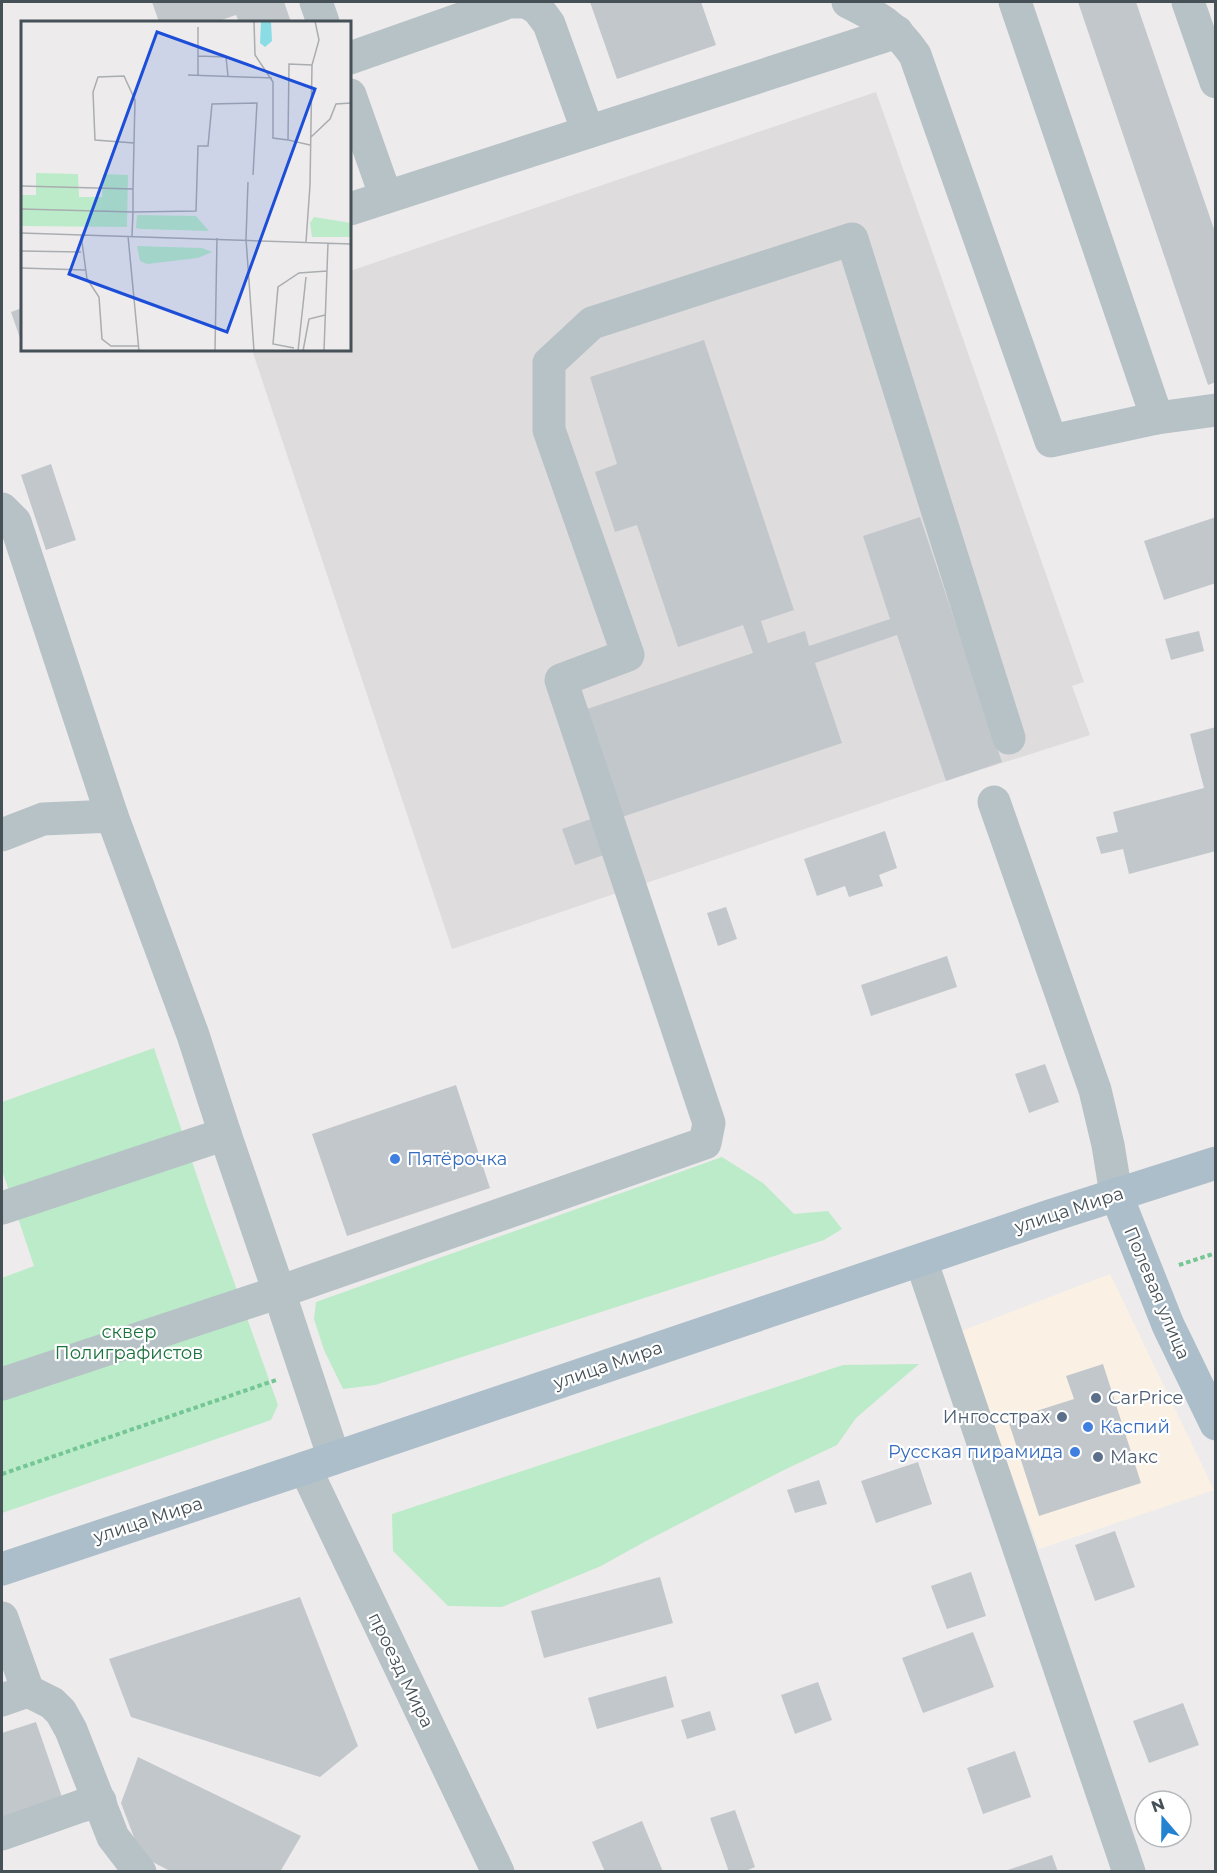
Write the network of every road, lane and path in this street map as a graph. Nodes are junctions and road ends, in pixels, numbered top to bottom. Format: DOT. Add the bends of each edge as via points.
graph roads {
  1 [pos="316,2"];
  2 [pos="525,2"];
  3 [pos="848,2"];
  4 [pos="1015,2"];
  5 [pos="1188,2"];
  6 [pos="323,21"];
  7 [pos="897,32"];
  8 [pos="351,58"];
  9 [pos="1215,82"];
  10 [pos="351,98"];
  11 [pos="588,132"];
  12 [pos="386,197"];
  13 [pos="351,209"];
  14 [pos="1215,410"];
  15 [pos="1157,418"];
  16 [pos="2,509"];
  17 [pos="1009,738"];
  18 [pos="994,802"];
  19 [pos="112,816"];
  20 [pos="2,835"];
  21 [pos="225,1134"];
  22 [pos="1215,1163"];
  23 [pos="1116,1194"];
  24 [pos="2,1208"];
  25 [pos="921,1260"];
  26 [pos="279,1292"];
  27 [pos="305,1370"];
  28 [pos="2,1384"];
  29 [pos="1215,1424"];
  30 [pos="320,1463"];
  31 [pos="2,1474"];
  32 [pos="2,1569"];
  33 [pos="2,1618"];
  34 [pos="15,1695"];
  35 [pos="100,1802"];
  36 [pos="2,1834"];
  37 [pos="140,1872"];
  38 [pos="498,1872"];
  39 [pos="1130,1872"];
  1 -- 6 [label="street"];
  2 -- 8 [label="street" via="509,2"];
  2 -- 11 [label="street" via="538,9 549,24"];
  3 -- 7 [label="street"];
  4 -- 15 [label="street"];
  5 -- 9 [label="street"];
  7 -- 11 [label="street"];
  7 -- 15 [label="street" via="915,55 923,76 1051,441"];
  10 -- 12 [label="street"];
  11 -- 12 [label="street"];
  12 -- 13 [label="street"];
  14 -- 15 [label="street"];
  16 -- 19 [label="street, проезд Мира" via="15,522"];
  17 -- 26 [label="street" via="852,239 592,323 549,363 549,430 628,655 561,680 709,1123 705,1143"];
  18 -- 23 [label="street" via="1095,1090"];
  19 -- 20 [label="street" via="43,819"];
  19 -- 21 [label="street, проезд Мира"];
  21 -- 24 [label="street"];
  21 -- 26 [label="street, проезд Мира"];
  22 -- 23 [label="main road, улица Мира"];
  23 -- 25 [label="main road, улица Мира"];
  23 -- 29 [label="main road, Полевая улица" via="1167,1324"];
  25 -- 30 [label="main road, улица Мира"];
  25 -- 39 [label="street"];
  26 -- 27 [label="street, проезд Мира"];
  26 -- 28 [label="street"];
  27 -- 30 [label="street, проезд Мира"];
  27 -- 31 [label="path"];
  30 -- 32 [label="main road, улица Мира"];
  30 -- 38 [label="street, проезд Мира"];
  33 -- 34 [label="street"];
  34 -- 35 [label="street" via="52,1703 61,1712"];
  35 -- 36 [label="street"];
  35 -- 37 [label="street" via="113,1836"];
}
